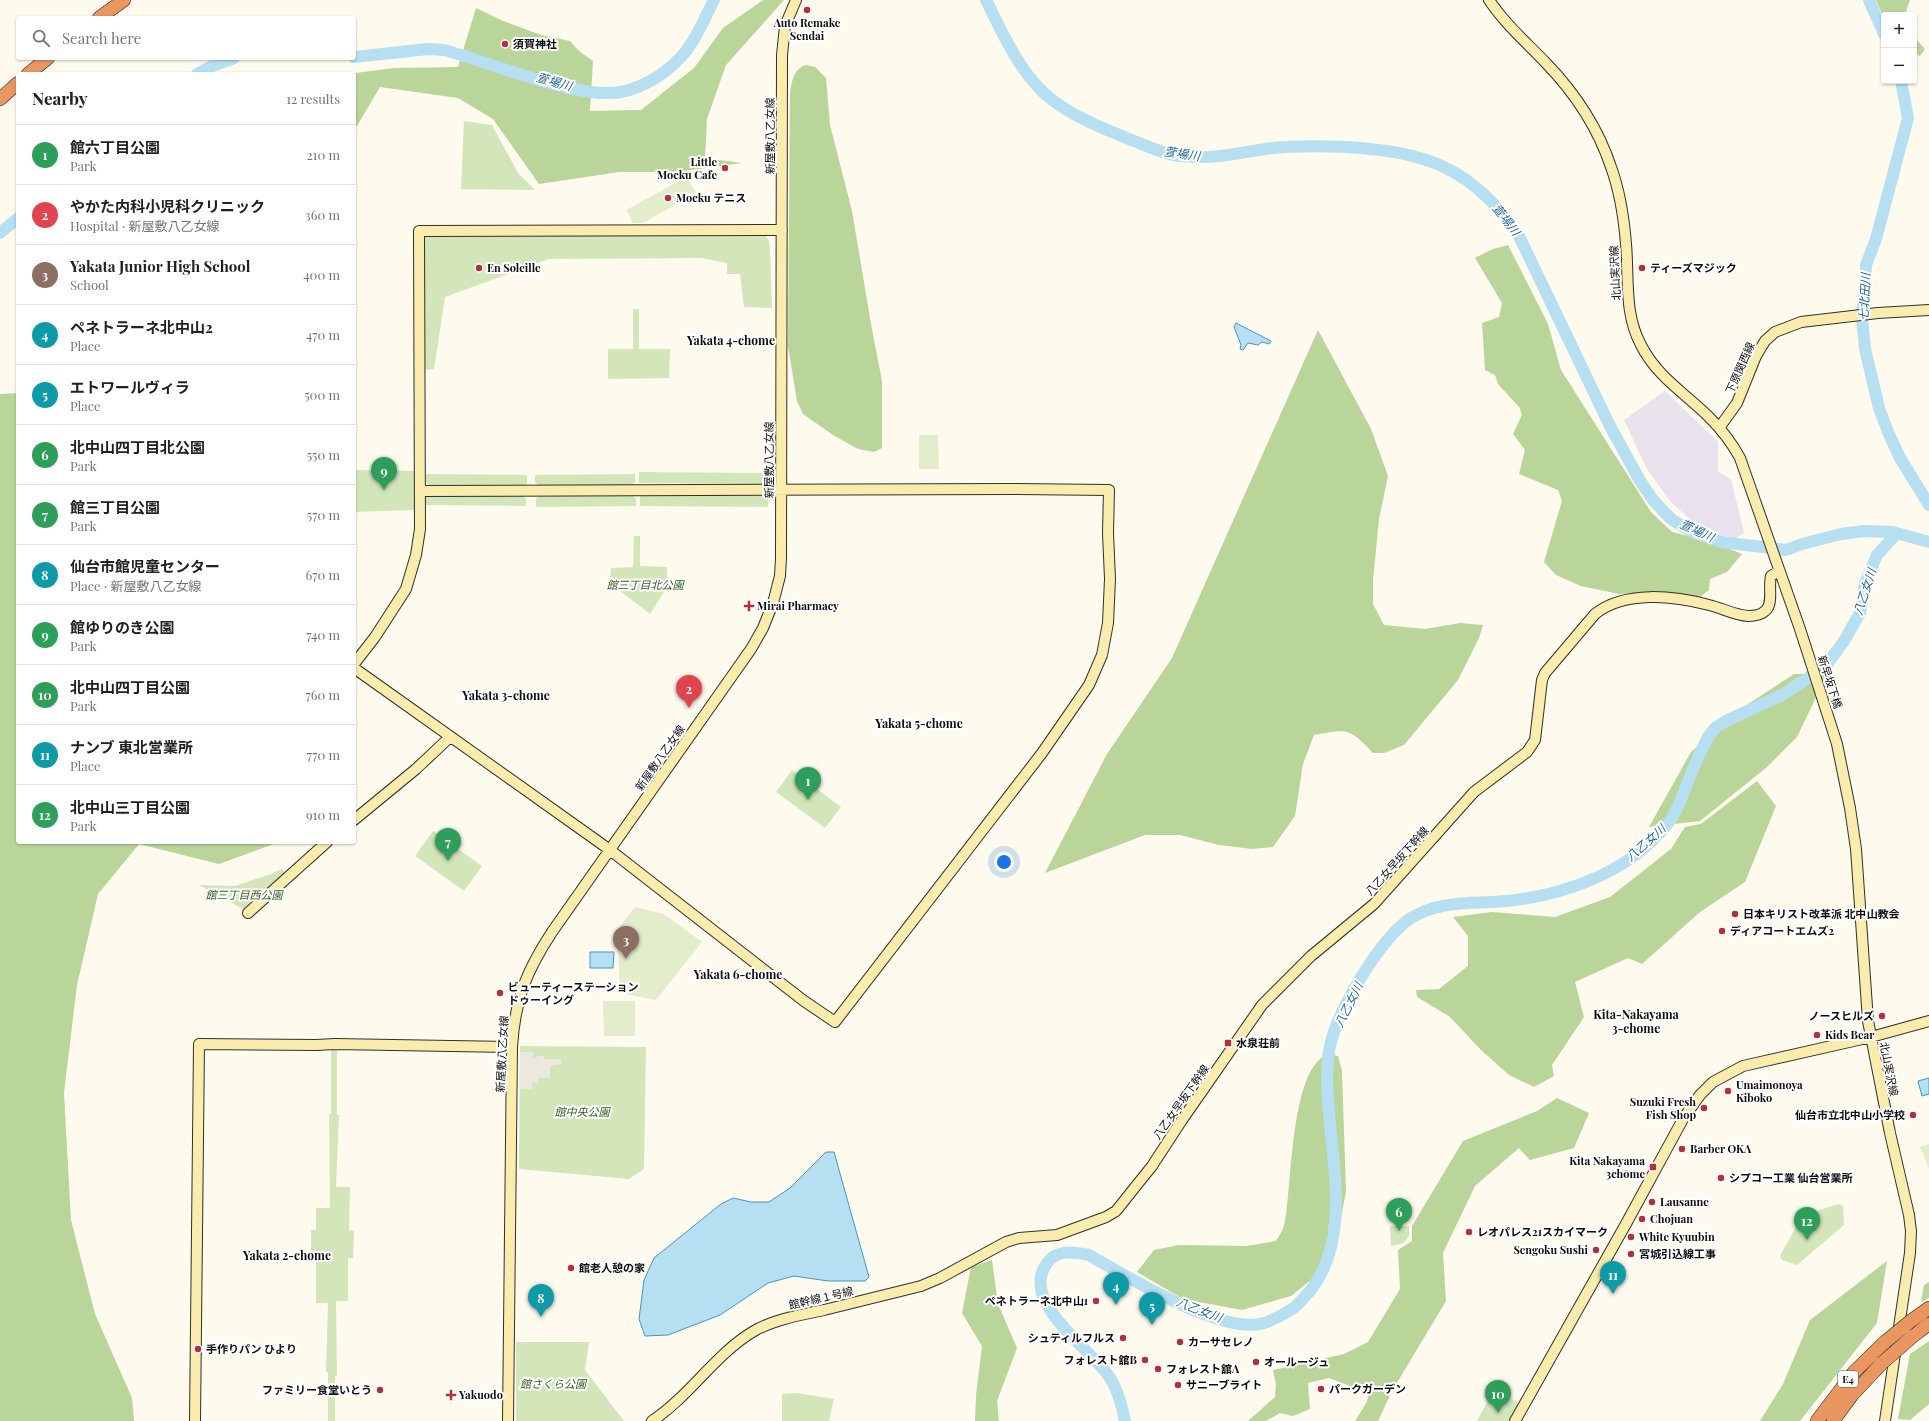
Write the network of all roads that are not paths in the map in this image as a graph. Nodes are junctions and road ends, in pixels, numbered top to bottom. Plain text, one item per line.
1 (124, 0) edge
2 (796, 0) edge
3 (1489, 0) edge
4 (102, 16) edge
5 (46, 60) edge
6 (30, 72) edge
7 (16, 85) edge
8 (0, 99) edge
9 (782, 230) junction
10 (1929, 310) edge
11 (1719, 428) junction
12 (782, 490) junction
13 (420, 492) junction
14 (1778, 568) junction
15 (356, 661) edge
16 (356, 669) edge
17 (450, 737) junction
18 (1837, 744) joint
19 (356, 818) edge
20 (325, 844) edge
21 (610, 850) junction
22 (248, 913) dead end
23 (1929, 1021) edge
24 (1871, 1037) junction
25 (512, 1047) junction
26 (1019, 1238) joint
27 (1929, 1308) edge
28 (1929, 1324) edge
29 (195, 1421) edge
30 (508, 1421) edge
31 (652, 1421) edge
32 (1515, 1421) edge
33 (1817, 1421) edge
34 (1833, 1421) edge
35 (1885, 1421) edge

1 - 4 highway
2 - 9 street, 新屋敷八乙女線
3 - 11 street, 北山実沢線
5 - 6 highway
7 - 8 highway
9 - 12 street, 新屋敷八乙女線
9 - 13 street
10 - 11 street, 下原関西線
11 - 14 street, 北山実沢線
12 - 13 street
12 - 21 street, 新屋敷八乙女線
12 - 21 street
13 - 15 street
14 - 18 street, 新早坂下橋
14 - 26 street, 八乙女早坂下幹線
16 - 17 street
17 - 19 street
17 - 21 street
18 - 24 street, 北山実沢線
20 - 22 street
21 - 25 street, 新屋敷八乙女線
23 - 24 street
24 - 32 street
24 - 35 street, 北山実沢線
25 - 29 street
25 - 30 street, 新屋敷八乙女線
26 - 31 street, 館幹線１号線
27 - 33 highway, E4, bridge
28 - 34 highway, E4, bridge

